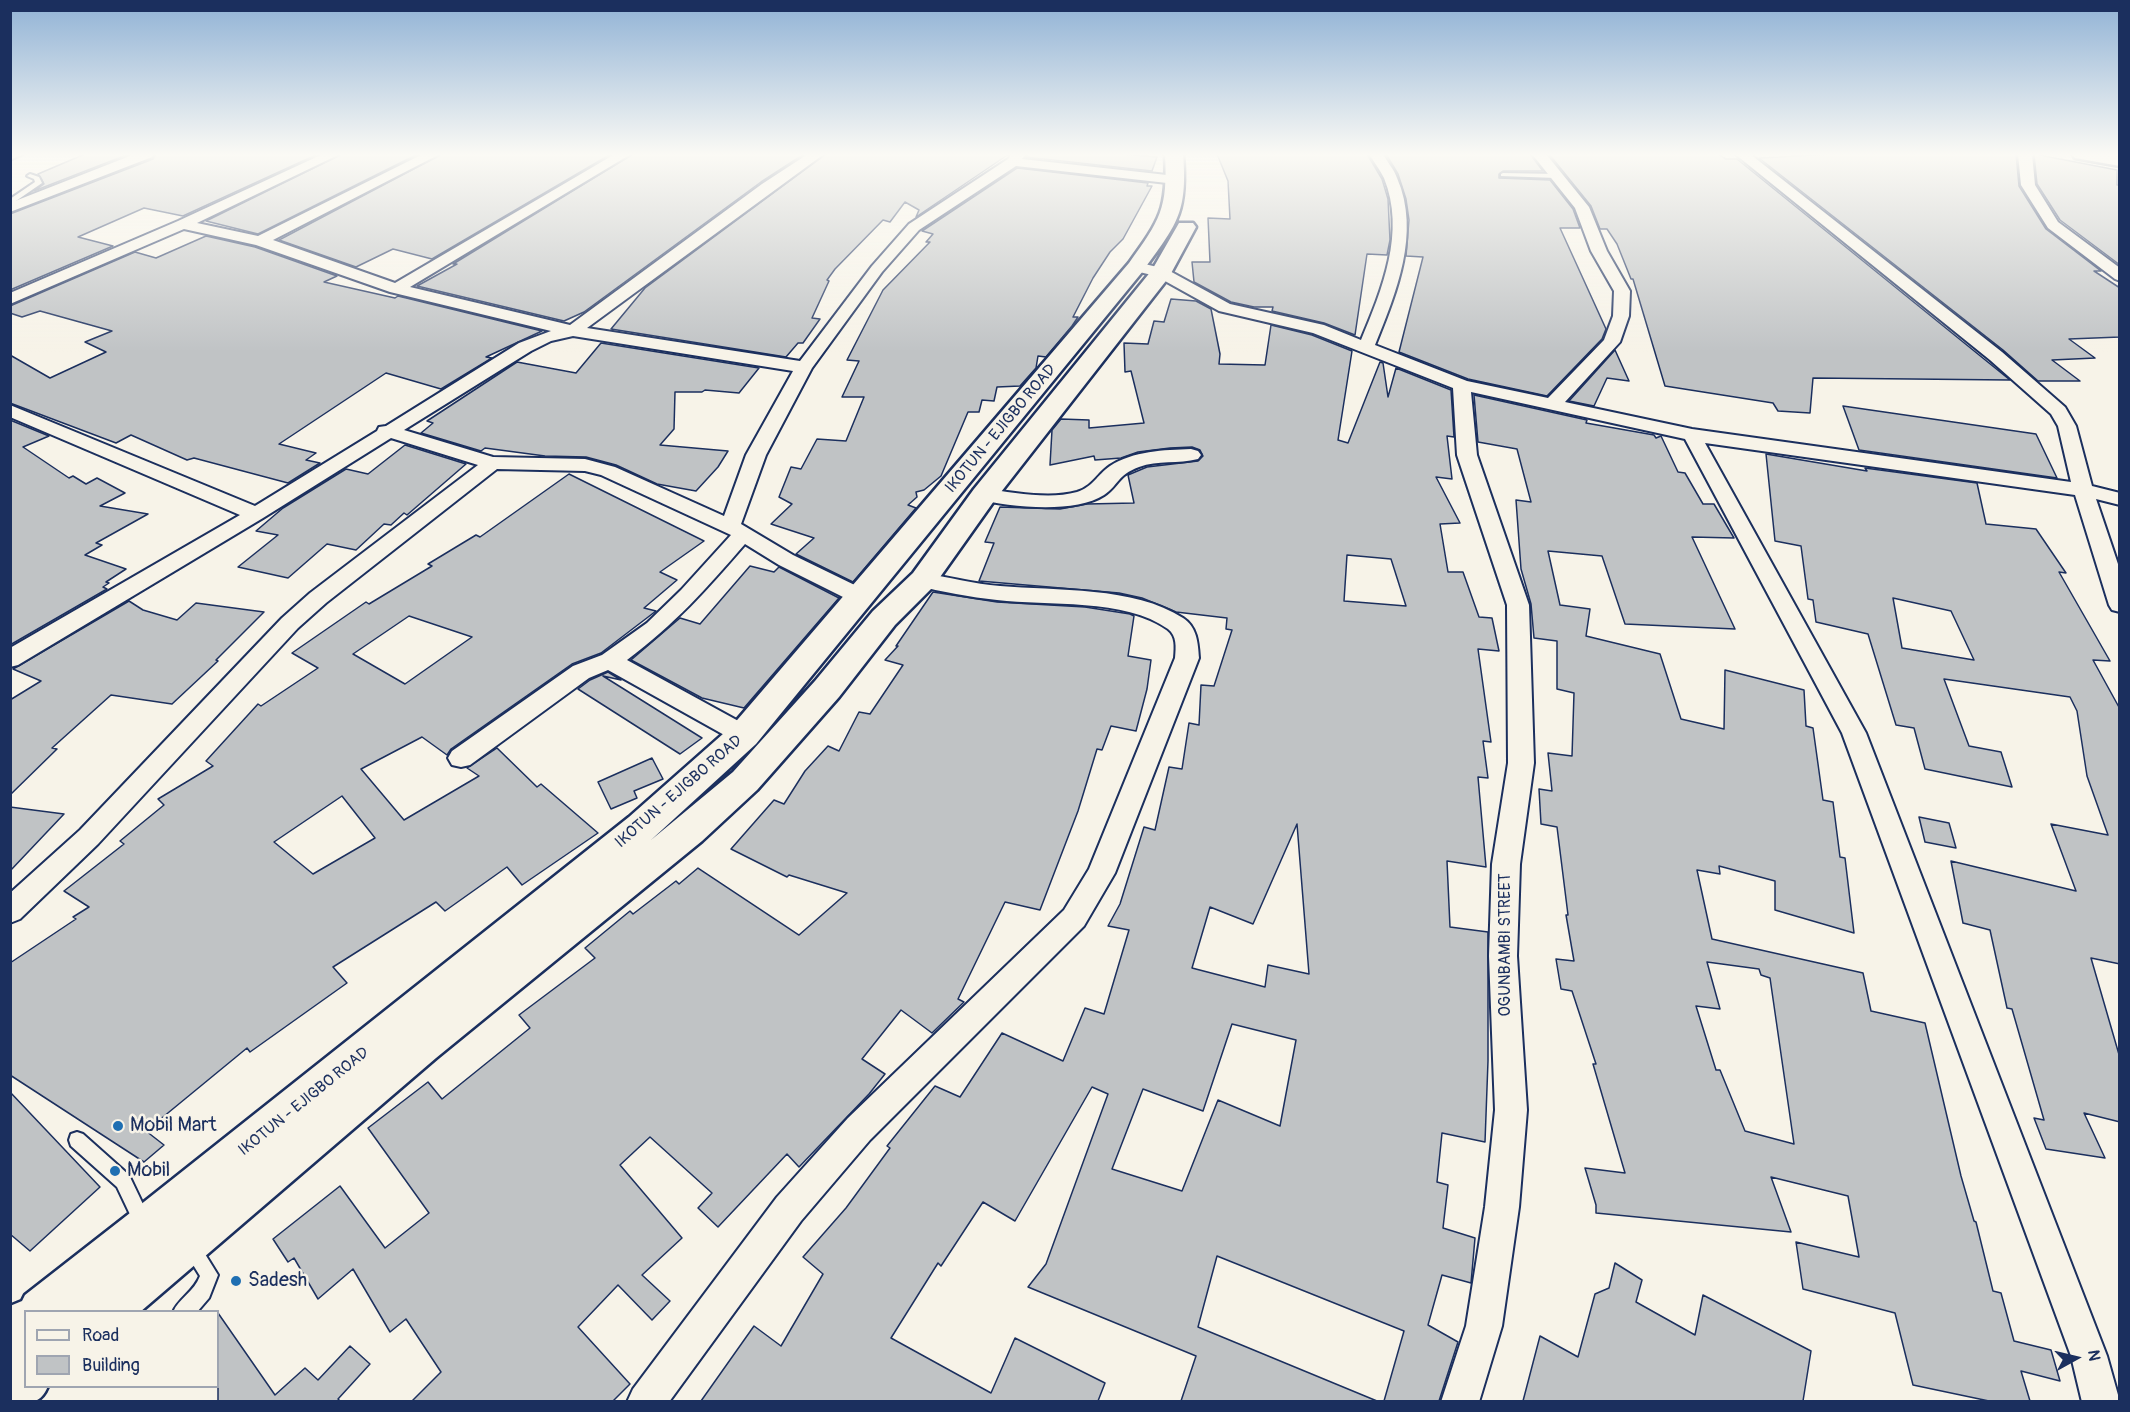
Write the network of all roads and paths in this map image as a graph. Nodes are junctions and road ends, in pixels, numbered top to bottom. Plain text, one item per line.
1 (192, 220) edge
2 (302, 220) edge
3 (514, 220) edge
4 (723, 220) edge
5 (925, 220) edge
6 (1190, 220) edge
7 (1399, 220) edge
8 (1587, 220) edge
9 (1824, 220) edge
10 (2050, 220) edge
11 (183, 224) junction
12 (260, 241) junction
13 (1148, 270) junction
14 (2120, 276) edge
15 (396, 290) junction
16 (10, 299) edge
17 (573, 331) junction
18 (1366, 347) junction
19 (804, 367) junction
20 (1462, 385) junction
21 (1552, 405) junction
22 (10, 410) edge
23 (386, 431) junction
24 (1692, 435) junction
25 (1191, 454) dead end
26 (492, 463) junction
27 (2083, 490) junction
28 (984, 495) junction
29 (2120, 499) edge
30 (256, 514) junction
31 (737, 530) junction
32 (923, 580) junction
33 (861, 597) junction
34 (2120, 605) edge
35 (10, 659) edge
36 (610, 661) junction
37 (744, 735) junction
38 (461, 758) dead end
39 (10, 910) edge
40 (77, 1140) dead end
41 (147, 1230) junction
42 (186, 1240) junction
43 (54, 1310) edge
44 (103, 1310) edge
45 (183, 1310) edge
46 (22, 1337) edge
47 (10, 1391) edge
48 (646, 1401) edge
49 (1460, 1401) edge
50 (2102, 1401) edge

1 - 11 street
2 - 12 street
3 - 15 street
4 - 17 street
5 - 19 street
6 - 13 main road, IKOTUN - EJIGBO ROAD
7 - 18 street
8 - 21 street
9 - 27 street
10 - 14 street
11 - 12 street
11 - 16 street
12 - 15 street
13 - 18 street
13 - 28 main road, IKOTUN - EJIGBO ROAD
13 - 33 main road, IKOTUN - EJIGBO ROAD
15 - 17 street
17 - 19 street
17 - 23 street
18 - 20 street
19 - 31 street
20 - 21 street
20 - 49 street, OGUNBAMBI STREET
21 - 24 street
22 - 30 street
23 - 26 street
23 - 30 street
24 - 27 street
24 - 50 street
25 - 28 street
26 - 31 street
26 - 39 street
27 - 29 street
27 - 34 street
28 - 32 main road, IKOTUN - EJIGBO ROAD
30 - 35 street
31 - 33 street
31 - 36 street
32 - 42 main road, IKOTUN - EJIGBO ROAD
32 - 48 street
33 - 37 main road, IKOTUN - EJIGBO ROAD
36 - 37 street
36 - 38 street
37 - 41 main road, IKOTUN - EJIGBO ROAD
40 - 41 lane
41 - 43 main road, IKOTUN - EJIGBO ROAD
42 - 44 main road, IKOTUN - EJIGBO ROAD
42 - 45 lane
46 - 47 main road, IKOTUN - EJIGBO ROAD

